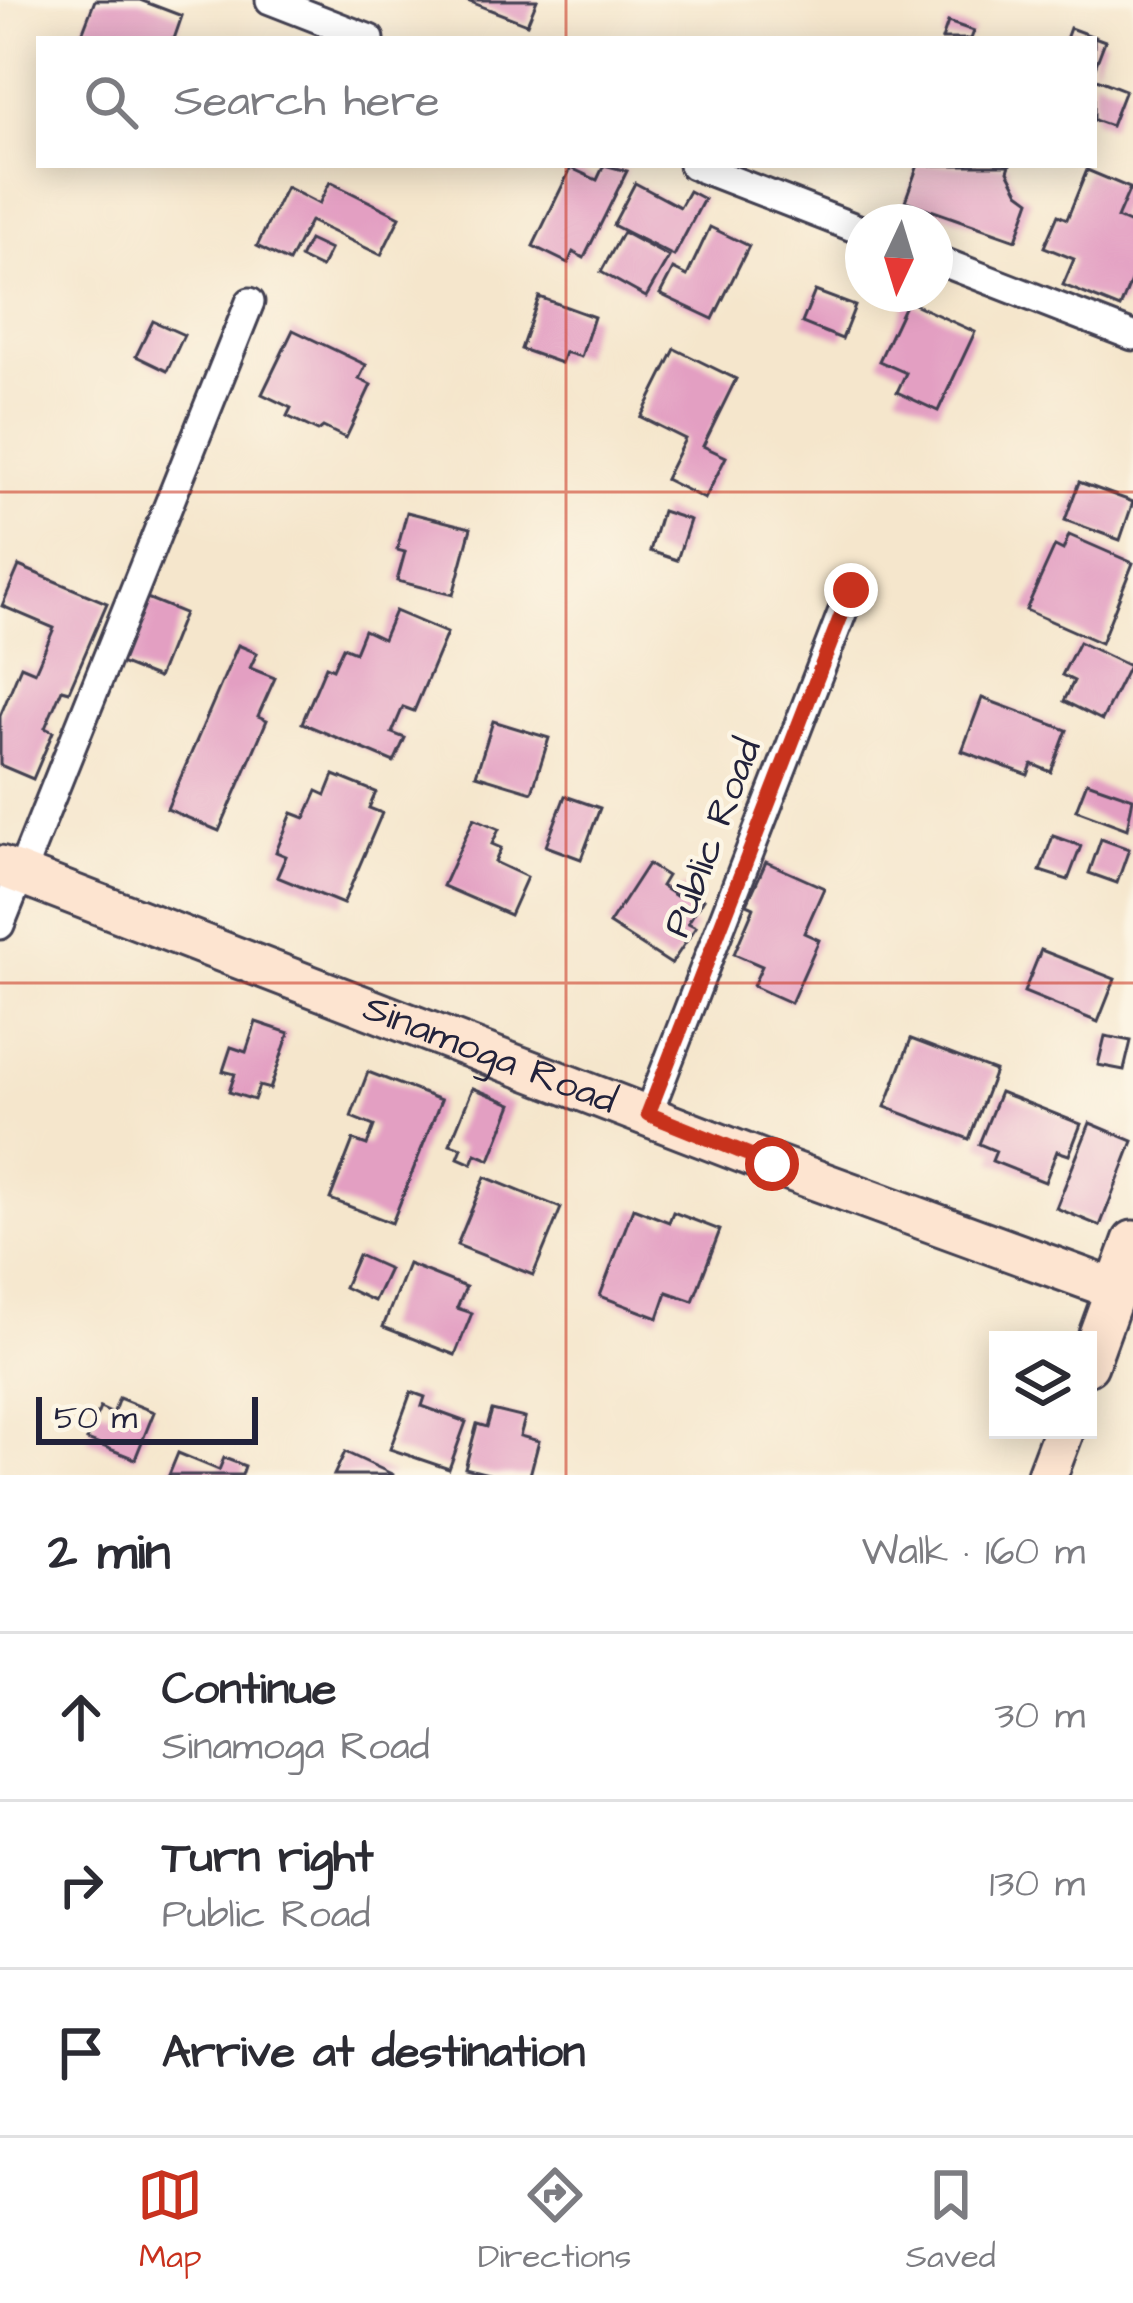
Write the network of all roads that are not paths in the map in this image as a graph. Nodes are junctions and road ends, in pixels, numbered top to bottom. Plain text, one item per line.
1 (270, 0) edge
2 (362, 36) edge
3 (701, 168) edge
4 (845, 224) edge
5 (953, 266) edge
6 (250, 302) dead end
7 (1133, 336) edge
8 (851, 590) dead end
9 (9, 870) edge
10 (0, 925) edge
11 (648, 1114) junction
12 (1133, 1241) edge
13 (1114, 1288) junction
14 (1097, 1338) edge
15 (1061, 1439) edge
16 (1047, 1475) edge

1 - 2 street
3 - 4 street
5 - 7 street
6 - 9 street
8 - 11 street, Public Road
9 - 10 street
9 - 11 street, Sinamoga Road
11 - 13 street, Sinamoga Road
12 - 13 street
13 - 14 street
15 - 16 street

